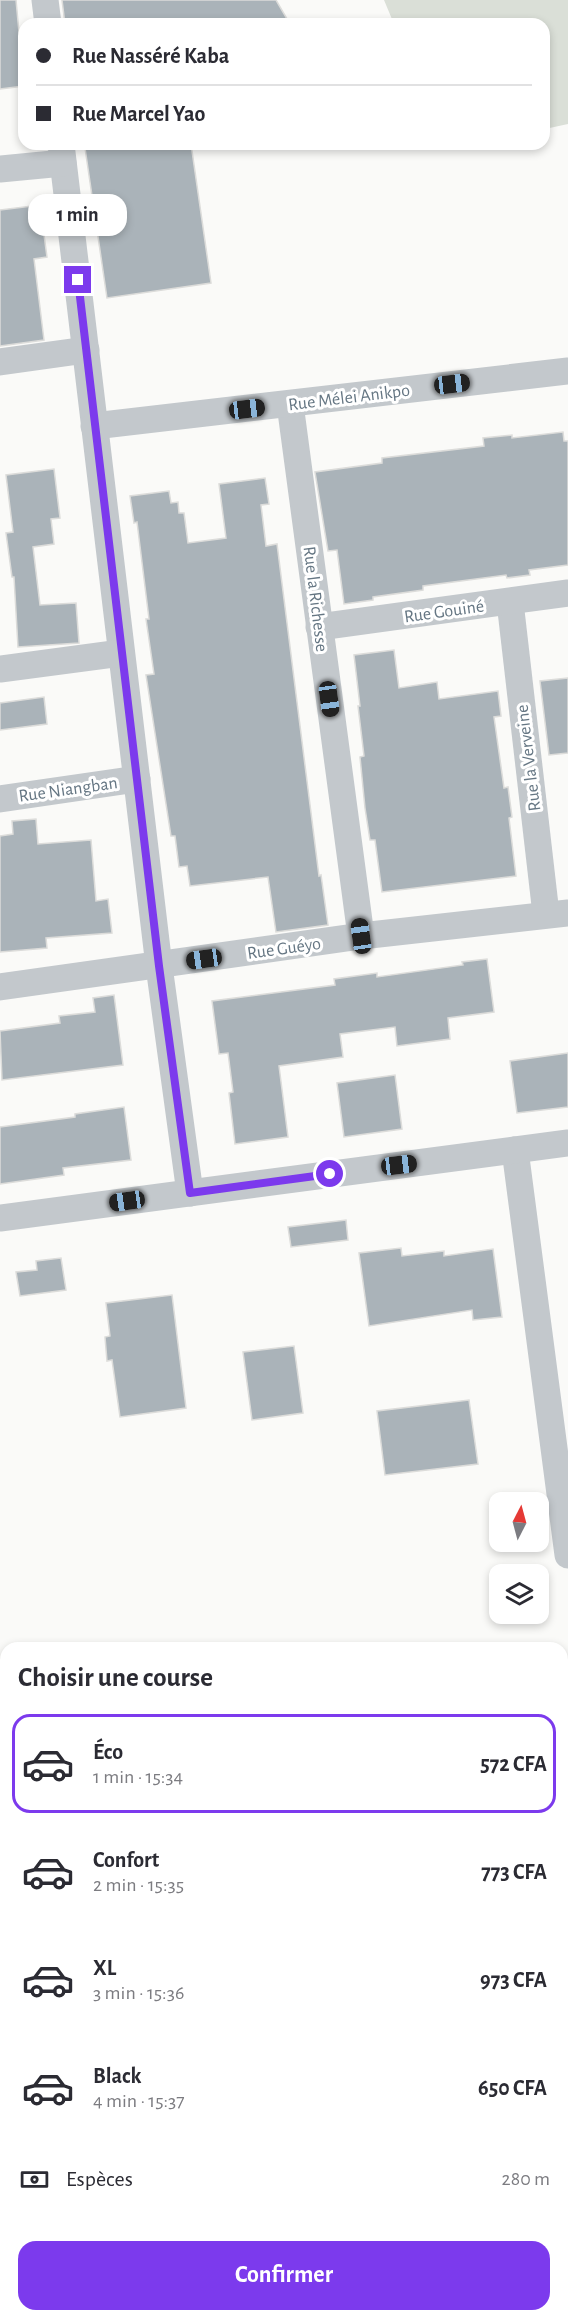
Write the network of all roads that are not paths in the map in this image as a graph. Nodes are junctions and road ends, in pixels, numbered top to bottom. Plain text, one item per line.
1 (45, 0) edge
2 (47, 18) edge
3 (62, 153) edge
4 (0, 169) edge
5 (86, 350) junction
6 (0, 362) edge
7 (568, 371) edge
8 (290, 404) junction
9 (94, 426) junction
10 (568, 593) edge
11 (510, 602) junction
12 (319, 627) junction
13 (121, 653) junction
14 (0, 669) edge
15 (137, 779) junction
16 (0, 799) edge
17 (557, 914) edge
18 (361, 936) junction
19 (159, 966) junction
20 (0, 987) edge
21 (568, 1143) edge
22 (515, 1150) junction
23 (190, 1193) junction
24 (0, 1218) edge
25 (568, 1555) edge

1 - 2 street
3 - 4 street
3 - 5 street
5 - 6 street
5 - 9 street
7 - 8 street, Rue Mélei Anikpo
8 - 9 street, Rue Mélei Anikpo
8 - 12 street, Rue la Richesse
9 - 13 street
10 - 11 street, Rue Gouiné
11 - 12 street, Rue Gouiné
11 - 17 street, Rue la Verveine
12 - 18 street, Rue la Richesse
13 - 14 street
13 - 15 street
15 - 16 street, Rue Niangban
15 - 19 street
17 - 18 street, Rue Guéyo
18 - 19 street, Rue Guéyo
19 - 20 street, Rue Guéyo
19 - 23 street
21 - 22 street
22 - 23 street
22 - 25 street
23 - 24 street

